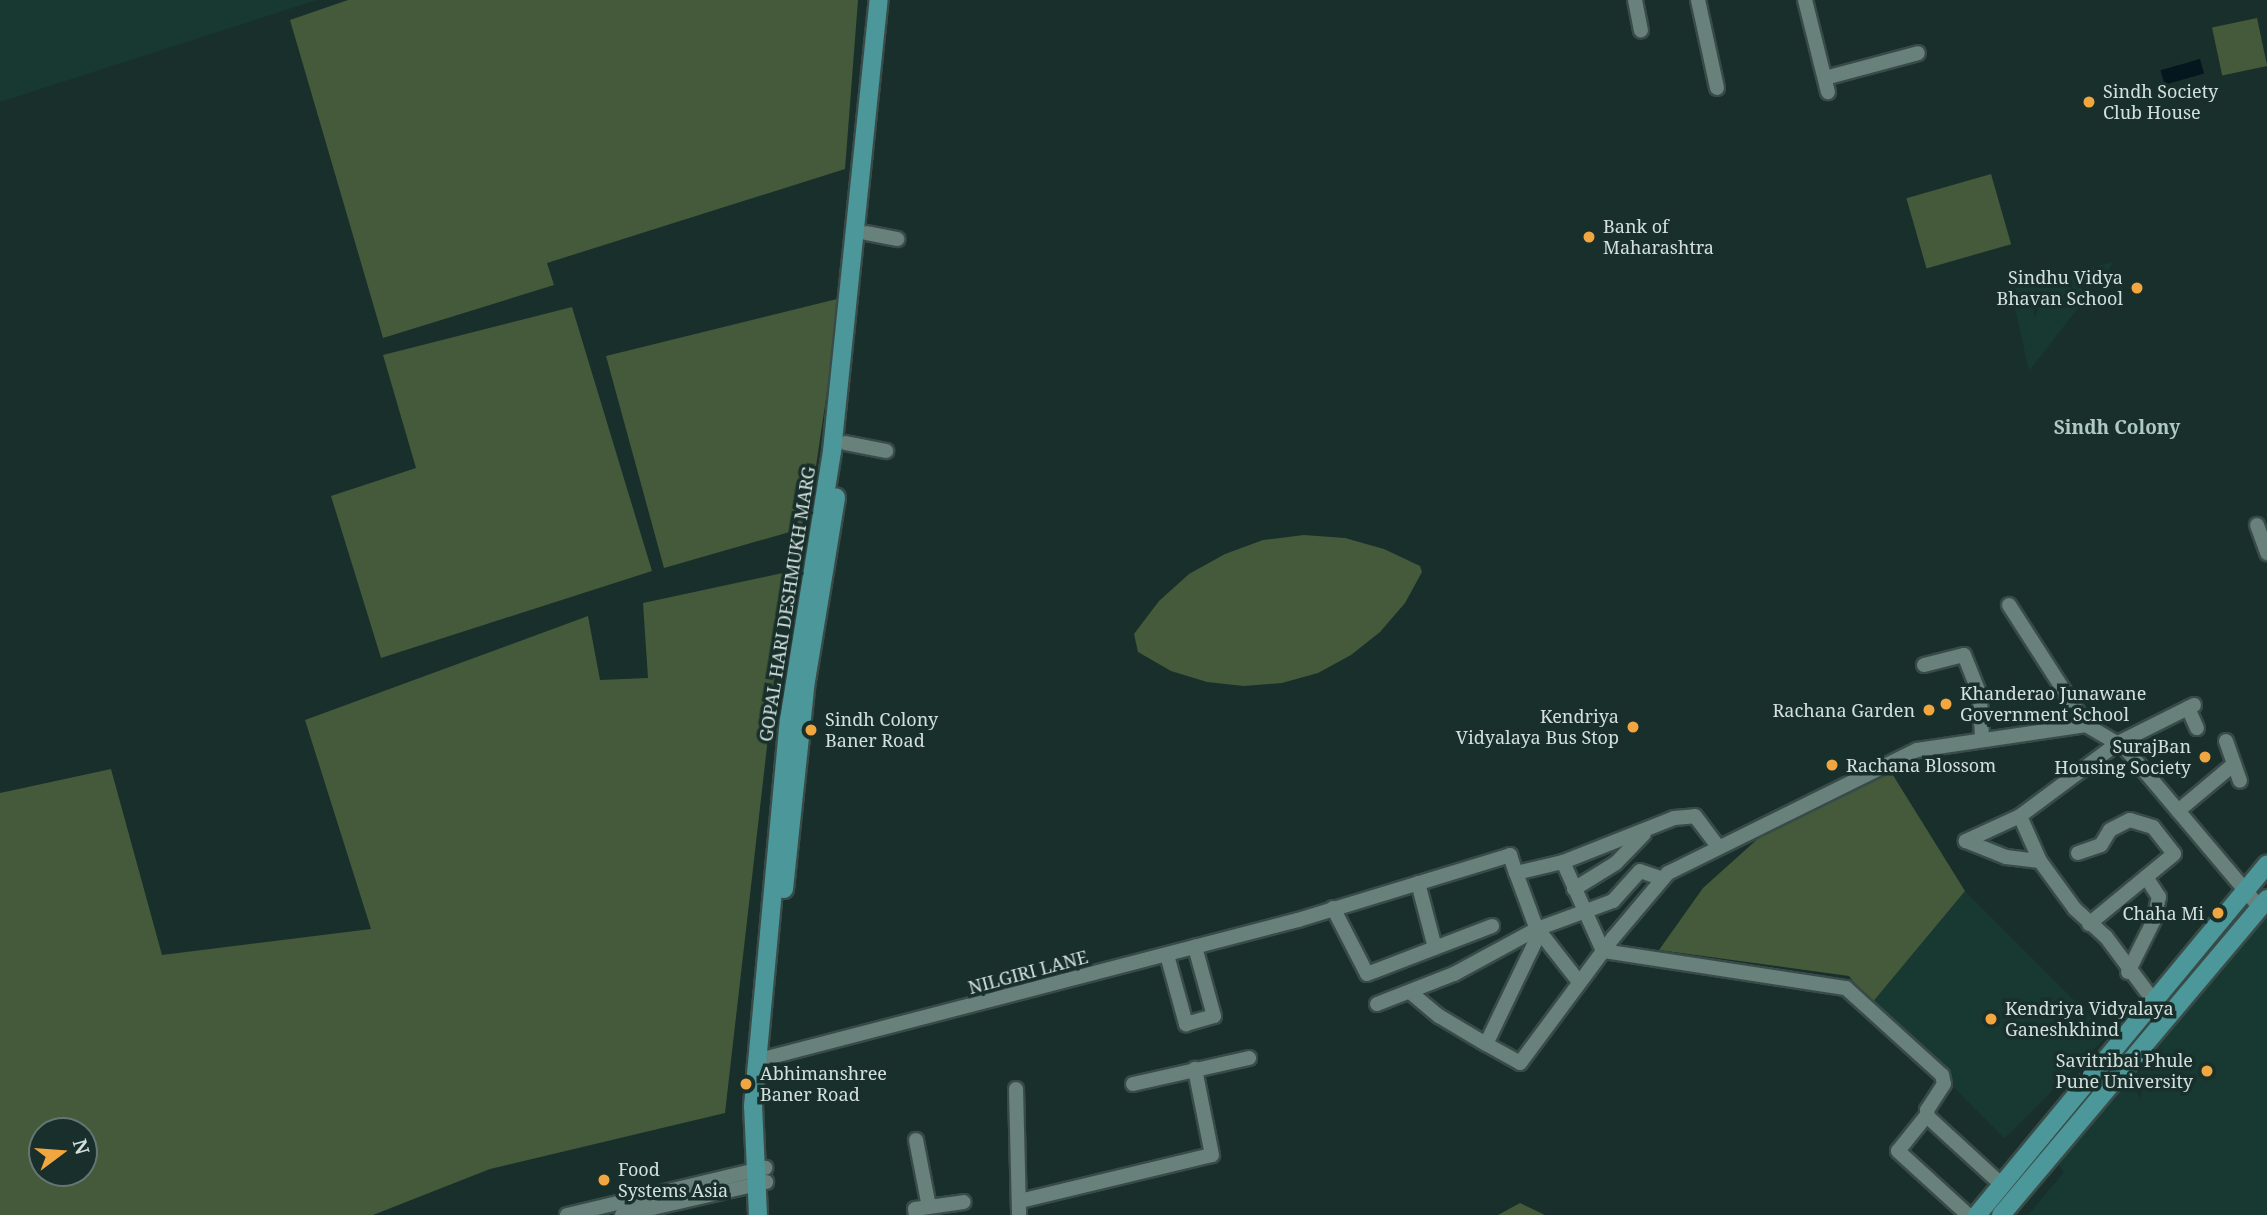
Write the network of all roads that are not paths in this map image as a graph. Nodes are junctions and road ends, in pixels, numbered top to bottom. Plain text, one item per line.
1 (878, 0) edge
2 (891, 0) edge
3 (1635, 0) edge
4 (1698, 0) edge
5 (1807, 0) edge
6 (1641, 30) dead end
7 (1918, 53) dead end
8 (1717, 88) dead end
9 (866, 233) junction
10 (897, 239) dead end
11 (845, 443) junction
12 (886, 451) dead end
13 (2257, 526) dead end
14 (2267, 552) edge
15 (2009, 606) dead end
16 (1924, 665) dead end
17 (797, 705) junction
18 (2086, 724) junction
19 (2197, 727) dead end
20 (1982, 739) junction
21 (2226, 741) dead end
22 (2118, 743) junction
23 (2234, 764) junction
24 (2241, 781) dead end
25 (2178, 811) junction
26 (2020, 816) junction
27 (1647, 830) junction
28 (1718, 847) junction
29 (2078, 853) dead end
30 (2040, 861) junction
31 (1563, 862) junction
32 (2267, 864) edge
33 (1516, 873) junction
34 (2146, 877) junction
35 (1663, 879) junction
36 (1418, 883) junction
37 (1574, 889) junction
38 (2245, 891) junction
39 (2264, 904) edge
40 (1333, 908) junction
41 (1584, 913) junction
42 (2089, 924) junction
43 (1492, 926) dead end
44 (1538, 930) junction
45 (1195, 947) junction
46 (1435, 948) junction
47 (1603, 951) junction
48 (1167, 955) junction
49 (2127, 972) junction
50 (1579, 982) junction
51 (1410, 992) junction
52 (2153, 1000) junction
53 (1377, 1004) dead end
54 (1486, 1044) junction
55 (767, 1058) junction
56 (1249, 1058) dead end
57 (1195, 1069) junction
58 (1133, 1084) dead end
59 (1016, 1089) dead end
60 (1927, 1115) junction
61 (916, 1140) dead end
62 (760, 1176) junction
63 (2001, 1185) junction
64 (964, 1202) dead end
65 (929, 1207) junction
66 (1019, 1208) edge
67 (567, 1215) edge
68 (622, 1215) edge
69 (758, 1215) edge
70 (769, 1215) edge
71 (916, 1215) edge
72 (1968, 1215) edge
73 (1977, 1215) edge
74 (2001, 1215) edge

1 - 17 main road, GOPAL HARI DESHMUKH MARG
2 - 9 main road, GOPAL HARI DESHMUKH MARG
3 - 6 street
4 - 8 street
5 - 7 street
9 - 10 street
9 - 11 main road, GOPAL HARI DESHMUKH MARG
11 - 12 street
11 - 17 main road, GOPAL HARI DESHMUKH MARG
13 - 14 street
15 - 18 street
16 - 20 street
17 - 55 main road, GOPAL HARI DESHMUKH MARG
17 - 62 main road, GOPAL HARI DESHMUKH MARG
18 - 20 street
18 - 22 street
19 - 22 street
20 - 28 street
21 - 23 street
22 - 25 street
22 - 26 street
23 - 24 street
23 - 25 street
25 - 38 street
26 - 30 street
26 - 30 street
27 - 28 street
27 - 31 street
27 - 37 street
28 - 35 street
29 - 34 street
30 - 42 street
31 - 33 street
31 - 37 street
32 - 38 main road
33 - 36 street, NILGIRI LANE
33 - 44 street
34 - 42 street
34 - 49 street
35 - 41 street
35 - 47 street
36 - 40 street, NILGIRI LANE
36 - 46 street
37 - 41 street
38 - 39 street
38 - 52 main road
39 - 74 main road
40 - 45 street, NILGIRI LANE
40 - 46 street
41 - 44 street
41 - 47 street
42 - 49 street
43 - 46 street
44 - 50 street
44 - 51 street
44 - 54 street
45 - 48 street, NILGIRI LANE
45 - 48 street
47 - 50 street
47 - 60 street
48 - 55 street, NILGIRI LANE
49 - 52 street
50 - 54 street
51 - 53 street
51 - 54 street
52 - 63 main road
55 - 62 main road, GOPAL HARI DESHMUKH MARG
56 - 57 street
57 - 58 street
57 - 66 street
59 - 66 street
60 - 63 street
60 - 72 street
61 - 65 street
62 - 67 street
62 - 68 street
62 - 69 main road, GOPAL HARI DESHMUKH MARG
62 - 70 main road, GOPAL HARI DESHMUKH MARG
63 - 73 main road
64 - 65 street
65 - 71 street

